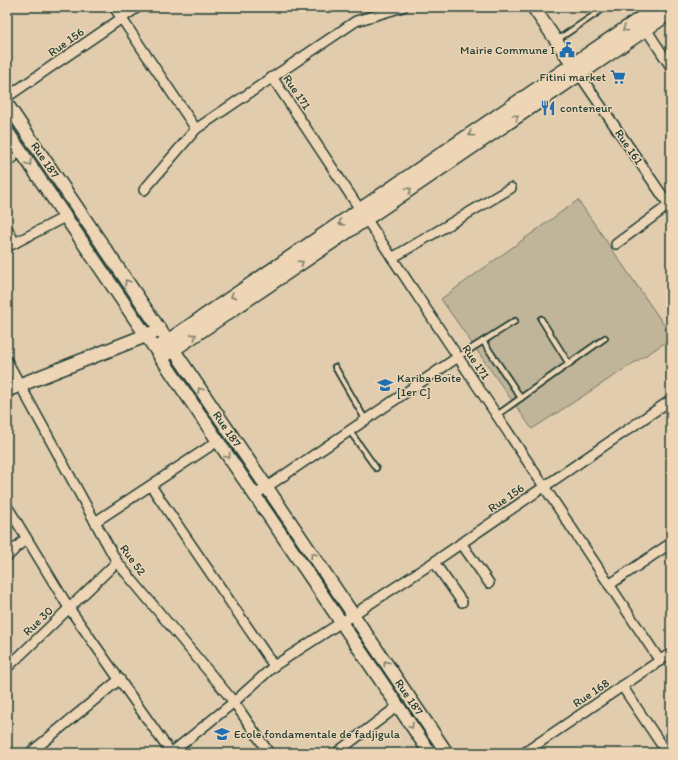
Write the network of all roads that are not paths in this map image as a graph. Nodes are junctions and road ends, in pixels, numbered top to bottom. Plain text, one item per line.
1 (114, 7) edge
2 (138, 7) edge
3 (403, 7) edge
4 (533, 7) edge
5 (606, 7) edge
6 (658, 7) edge
7 (671, 12) edge
8 (121, 18) junction
9 (643, 24) junction
10 (556, 41) junction
11 (671, 67) edge
12 (576, 70) junction
13 (272, 77) junction
14 (7, 97) edge
15 (7, 104) edge
16 (196, 129) junction
17 (7, 131) edge
18 (511, 188) dead end
19 (144, 190) dead end
20 (670, 207) edge
21 (363, 214) junction
22 (65, 217) junction
23 (7, 228) edge
24 (616, 244) dead end
25 (11, 245) edge
26 (392, 258) junction
27 (541, 319) dead end
28 (515, 321) dead end
29 (160, 330) junction
30 (146, 335) junction
31 (605, 338) dead end
32 (483, 341) junction
33 (170, 345) junction
34 (158, 354) junction
35 (458, 357) junction
36 (7, 361) edge
37 (569, 364) junction
38 (335, 367) dead end
39 (20, 384) junction
40 (7, 390) edge
41 (522, 398) junction
42 (671, 400) edge
43 (497, 415) junction
44 (365, 420) junction
45 (349, 430) junction
46 (218, 441) junction
47 (376, 468) dead end
48 (151, 486) junction
49 (544, 486) junction
50 (266, 487) junction
51 (255, 495) junction
52 (7, 506) edge
53 (95, 522) junction
54 (26, 538) junction
55 (461, 543) junction
56 (671, 543) edge
57 (7, 557) edge
58 (117, 562) junction
59 (434, 562) junction
60 (489, 583) dead end
61 (609, 585) junction
62 (462, 602) dead end
63 (69, 608) junction
64 (353, 615) junction
65 (341, 623) junction
66 (671, 653) edge
67 (660, 661) junction
68 (274, 666) junction
69 (7, 668) edge
70 (120, 679) junction
71 (622, 686) junction
72 (234, 702) junction
73 (398, 706) junction
74 (30, 753) edge
75 (171, 753) edge
76 (269, 753) edge
77 (336, 753) edge
78 (430, 753) edge
79 (447, 753) edge
80 (524, 753) edge
81 (667, 753) edge

1 - 8 street
2 - 8 street, Rue 156
3 - 13 street
4 - 10 street, Rue 161
5 - 10 lane
6 - 9 main road
7 - 9 main road
8 - 14 street, Rue 156
8 - 16 street
9 - 11 street
9 - 12 main road
10 - 12 street, Rue 161
12 - 20 street, Rue 161
12 - 21 main road
13 - 16 street
13 - 21 street, Rue 171
29 -> 15 street, Rue 187
16 - 19 street
17 -> 22 street, Rue 187
18 - 26 street
20 - 24 street
21 - 26 street, Rue 171
21 - 33 main road
22 - 25 street
22 - 30 street, Rue 187
23 - 25 street
26 - 35 street, Rue 171
27 - 37 lane
28 - 32 lane
29 - 30 main road
29 - 33 street, Rue 187
30 - 34 street, Rue 187
30 - 39 main road
31 - 37 lane
32 - 35 lane
32 - 41 lane
33 - 34 main road
50 -> 33 street, Rue 187
34 - 46 street, Rue 187
35 - 43 street, Rue 171
35 - 44 street
36 - 39 street, Rue 52
37 - 41 lane
38 - 44 lane
39 - 40 main road
39 - 53 street, Rue 52
41 - 43 lane
42 - 49 street, Rue 156
43 - 49 street, Rue 171
44 - 45 street
45 - 47 lane
45 - 50 street
46 - 48 street
46 -> 51 street, Rue 187
48 - 53 street
48 - 68 street
49 - 55 street, Rue 156
49 - 61 street, Rue 171
50 - 51 street
64 -> 50 street, Rue 187
51 - 65 street, Rue 187
52 - 54 street
53 - 58 street, Rue 52
54 - 57 street
54 - 63 street
55 - 59 street, Rue 156
55 - 60 street
56 - 61 street
58 - 63 street, Rue 30
58 - 72 street, Rue 52
59 - 62 street
59 - 64 street, Rue 156
61 - 67 street, Rue 171
63 - 69 street, Rue 30
63 - 70 street
64 - 65 street, Rue 156
79 -> 64 street, Rue 187
65 - 68 street, Rue 156
65 - 73 street, Rue 187
66 - 67 street, Rue 168
67 - 71 street, Rue 168
68 - 72 street, Rue 156
70 - 74 street
70 - 75 street
71 - 80 street, Rue 168
71 - 81 street
72 - 75 street, Rue 156
72 - 76 street, Rue 52
73 - 77 street
73 -> 78 street, Rue 187

